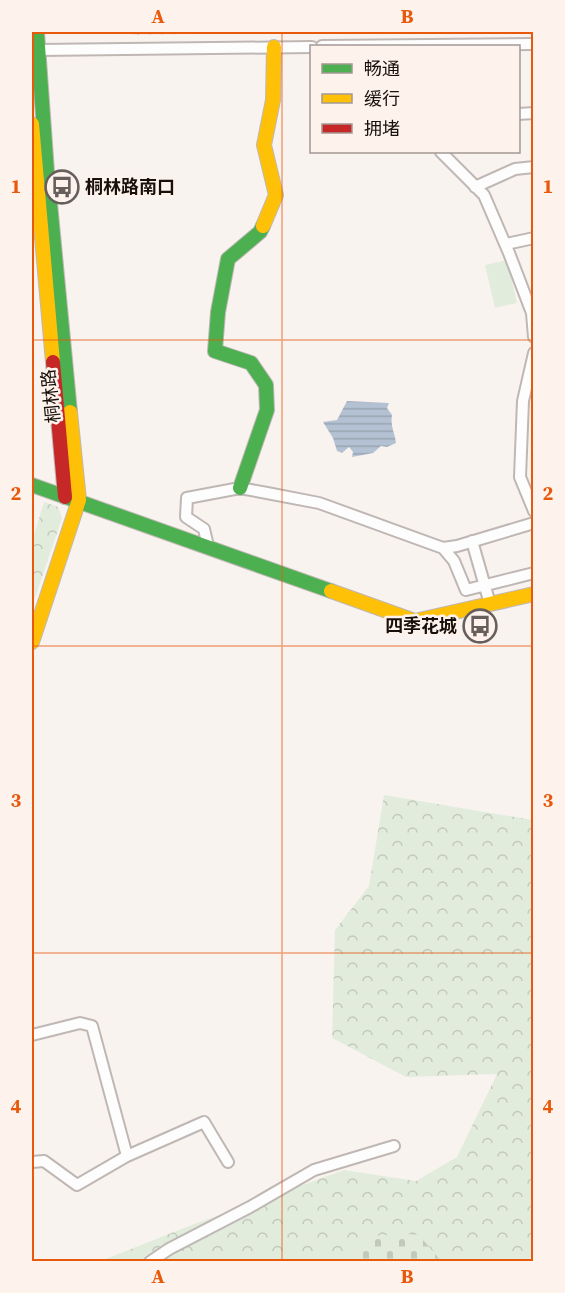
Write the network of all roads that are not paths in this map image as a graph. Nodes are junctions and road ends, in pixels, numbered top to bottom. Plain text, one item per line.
1 (37, 32) edge
2 (534, 44) edge
3 (443, 45) edge
4 (274, 47) junction
5 (310, 47) edge
6 (38, 50) junction
7 (32, 124) edge
8 (442, 153) edge
9 (534, 167) edge
10 (34, 184) edge
11 (475, 187) junction
12 (534, 238) edge
13 (506, 244) junction
14 (534, 337) edge
15 (534, 353) edge
16 (534, 444) edge
17 (522, 447) junction
18 (32, 485) edge
19 (240, 488) junction
20 (65, 497) junction
21 (79, 500) junction
22 (532, 503) edge
23 (534, 523) edge
24 (472, 541) junction
25 (208, 546) junction
26 (443, 548) junction
27 (534, 573) edge
28 (484, 585) junction
29 (534, 594) edge
30 (490, 604) junction
31 (32, 642) edge
32 (32, 1035) edge
33 (394, 1146) dead end
34 (127, 1156) junction
35 (32, 1162) edge
36 (228, 1162) dead end
37 (150, 1262) edge

1 - 6 street, 桐林路
2 - 3 street
4 - 5 street
4 - 6 street
4 - 19 street
6 - 21 street, 桐林路
7 - 10 street, 桐林路
8 - 11 street
9 - 11 street
10 - 20 street, 桐林路
11 - 13 street
12 - 13 street
13 - 14 street
15 - 17 street
16 - 17 street
17 - 22 street
18 - 20 street
19 - 25 street
19 - 26 street
20 - 21 street
21 - 25 street
21 - 31 street, 桐林路
23 - 24 street
24 - 26 street
24 - 28 street
25 - 30 street
26 - 28 street
27 - 28 street
28 - 30 street
29 - 30 street
32 - 34 street
33 - 37 street
34 - 35 street
34 - 36 street

